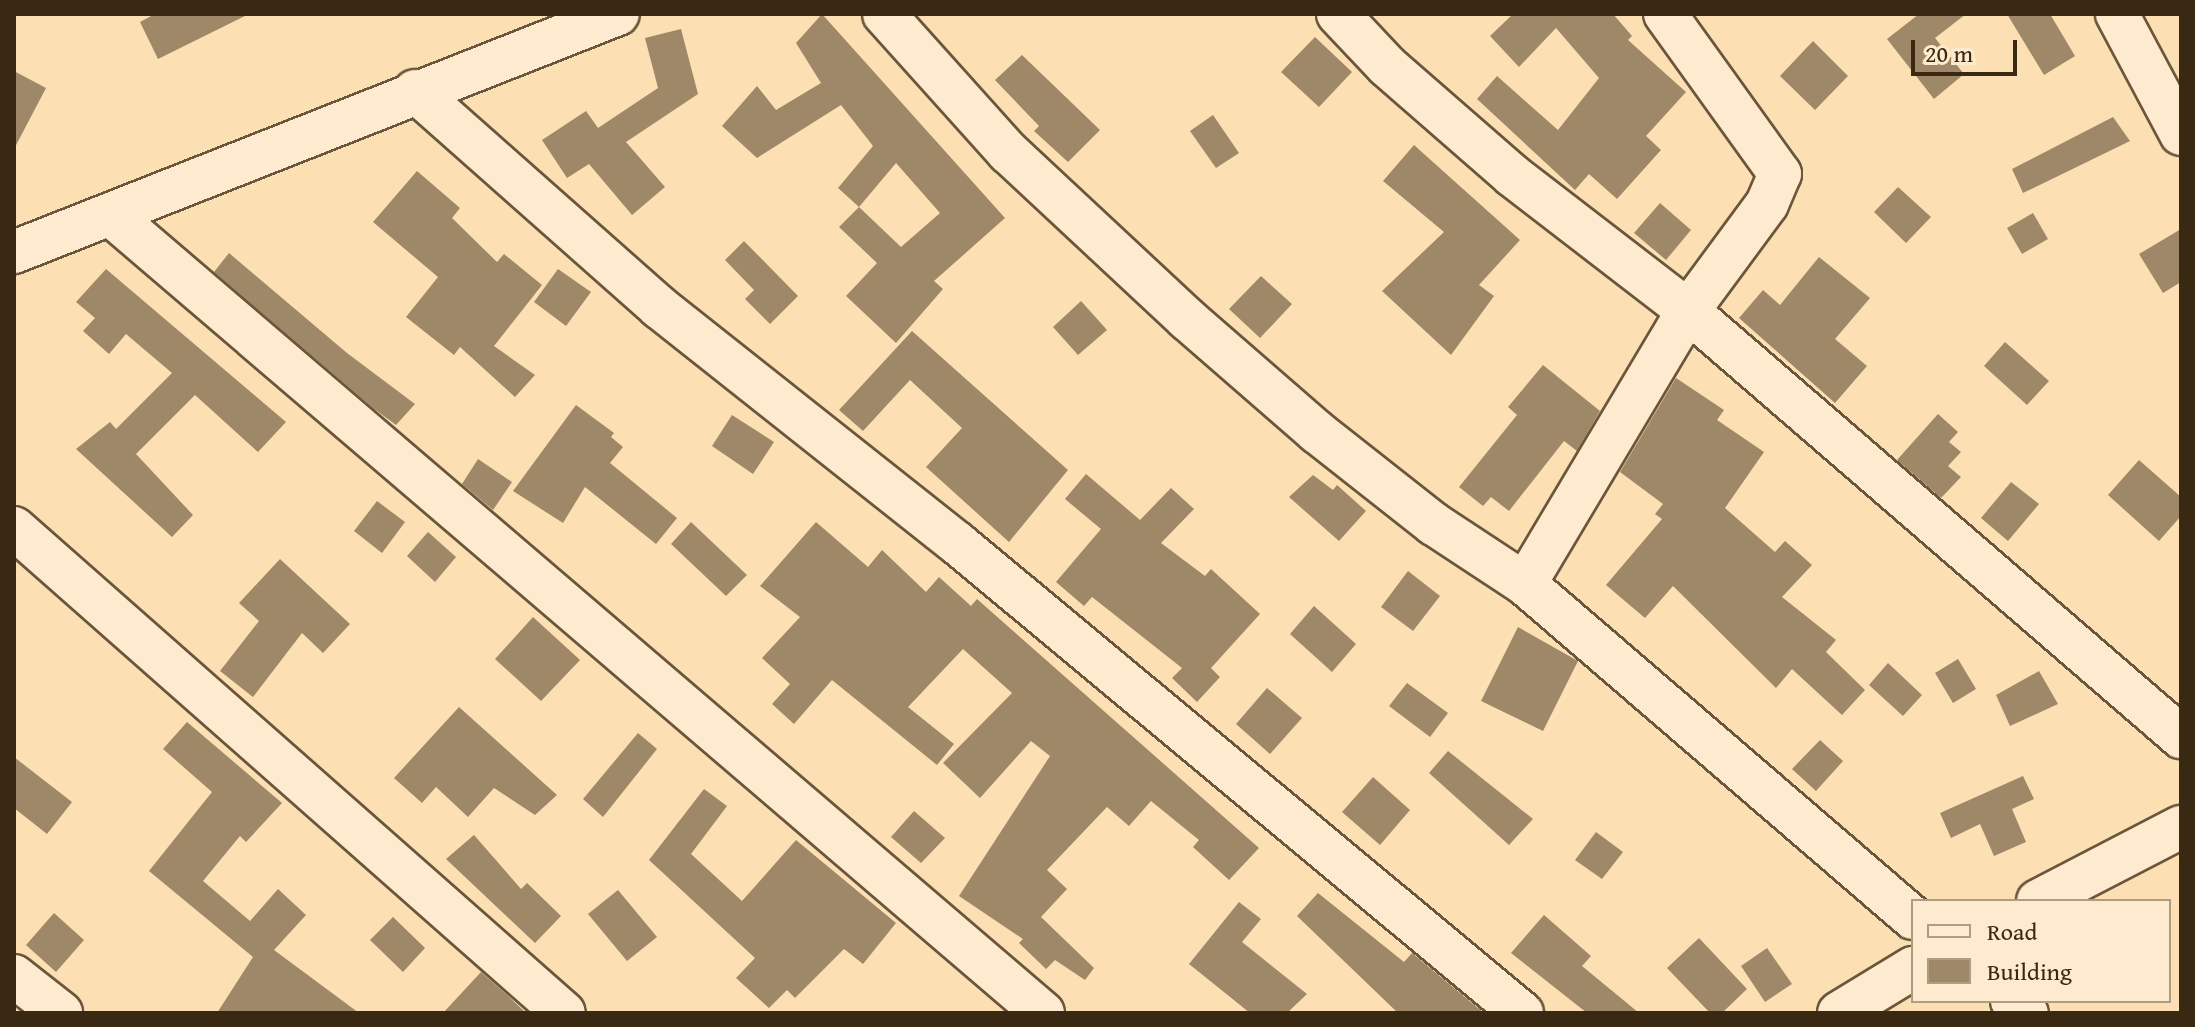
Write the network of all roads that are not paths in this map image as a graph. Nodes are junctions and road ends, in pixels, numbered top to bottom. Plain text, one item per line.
1 (618, 14) edge
2 (884, 14) edge
3 (1338, 14) edge
4 (1665, 14) edge
5 (2117, 14) edge
6 (415, 91) junction
7 (2181, 134) edge
8 (111, 215) junction
9 (14, 252) edge
10 (1688, 311) junction
11 (14, 528) edge
12 (1525, 584) junction
13 (2181, 737) edge
14 (2181, 827) edge
15 (2042, 899) edge
16 (1911, 916) edge
17 (1911, 969) edge
18 (14, 976) edge
19 (61, 1013) edge
20 (564, 1013) edge
21 (1043, 1013) edge
22 (1522, 1013) edge
23 (1839, 1013) edge

1 - 6 street
2 - 12 street
3 - 10 street
4 - 10 street
5 - 7 street
6 - 8 street
6 - 22 street
8 - 9 street
8 - 21 street
10 - 12 street
10 - 13 street
11 - 20 street
12 - 16 street
14 - 15 street
17 - 23 street
18 - 19 street

